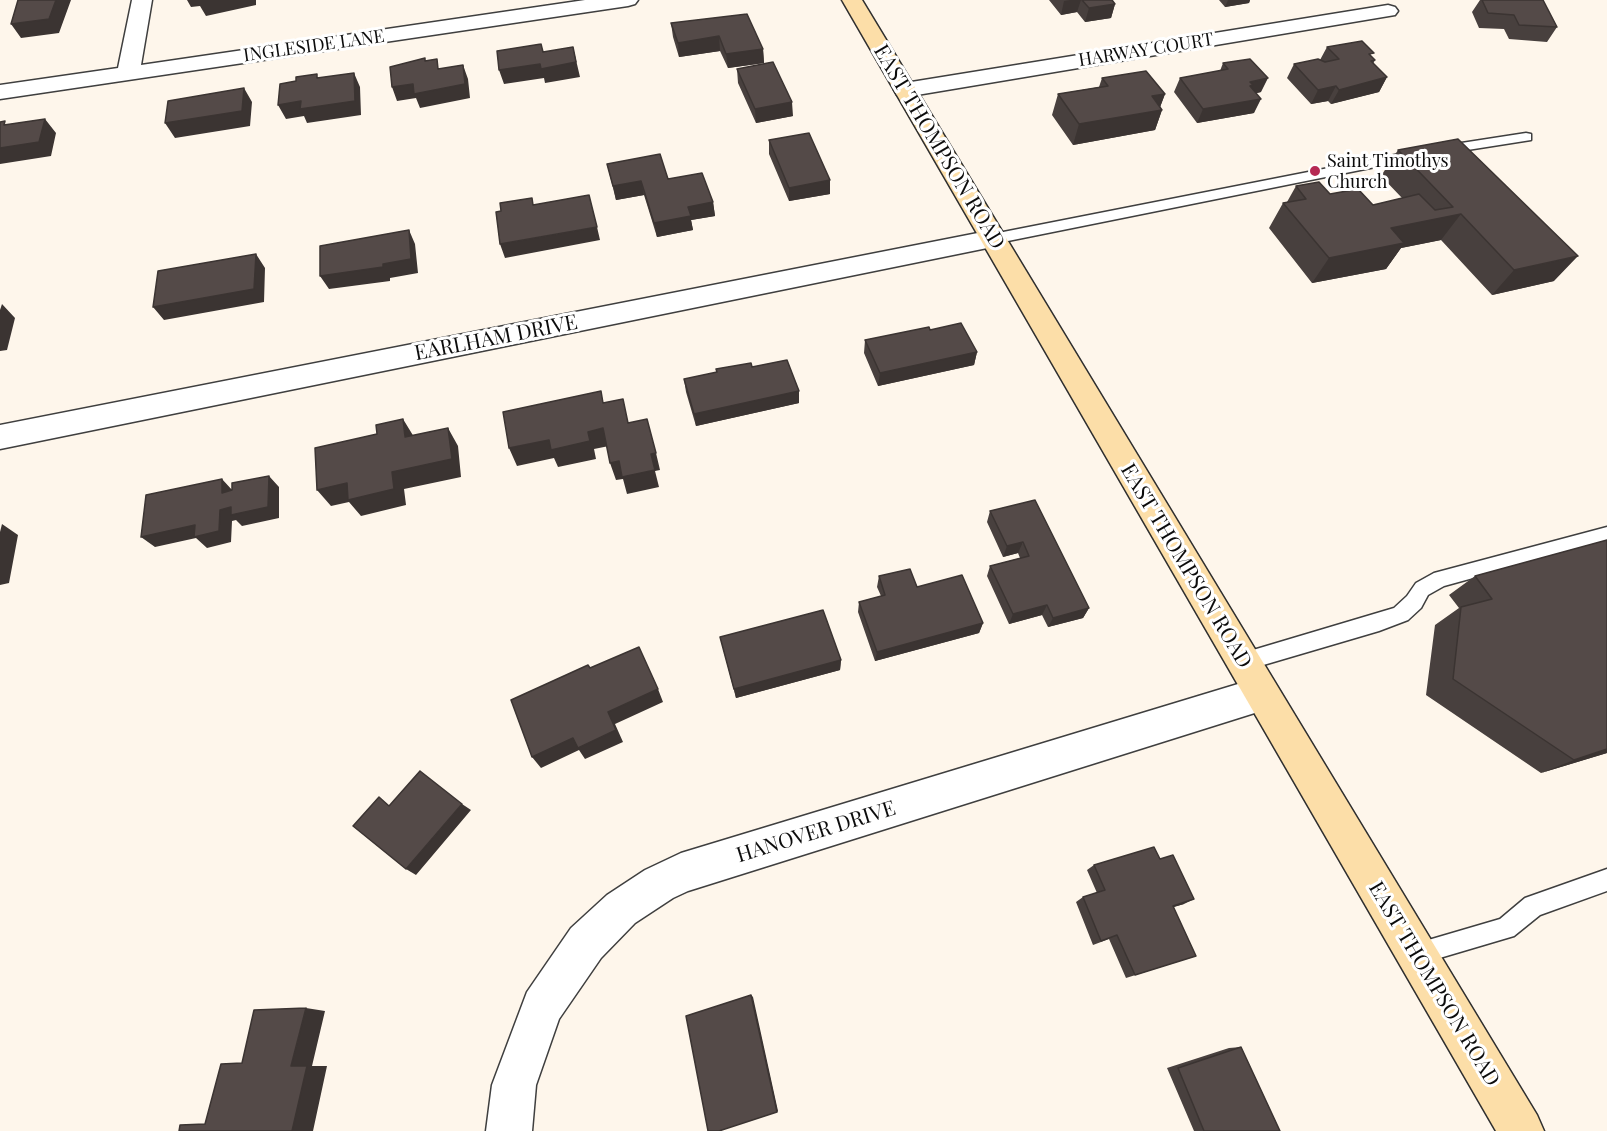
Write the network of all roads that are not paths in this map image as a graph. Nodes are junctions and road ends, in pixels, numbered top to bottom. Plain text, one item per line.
1 (142, 0) edge
2 (628, 0) edge
3 (852, 0) edge
4 (1388, 11) dead end
5 (128, 73) junction
6 (905, 90) junction
7 (0, 92) edge
8 (1526, 137) dead end
9 (993, 239) junction
10 (0, 437) edge
11 (1607, 534) edge
12 (1252, 678) junction
13 (1607, 880) edge
14 (1416, 954) junction
15 (509, 1131) edge
16 (1521, 1131) edge

1 - 5 street
2 - 5 street, INGLESIDE LANE
3 - 6 main road, EAST THOMPSON ROAD
4 - 6 street, HARWAY COURT
5 - 7 street, INGLESIDE LANE
6 - 9 main road, EAST THOMPSON ROAD
8 - 9 lane
9 - 10 street, EARLHAM DRIVE
9 - 12 main road, EAST THOMPSON ROAD
11 - 12 lane
12 - 14 main road, EAST THOMPSON ROAD
12 - 15 street, HANOVER DRIVE
13 - 14 lane
14 - 16 main road, EAST THOMPSON ROAD

